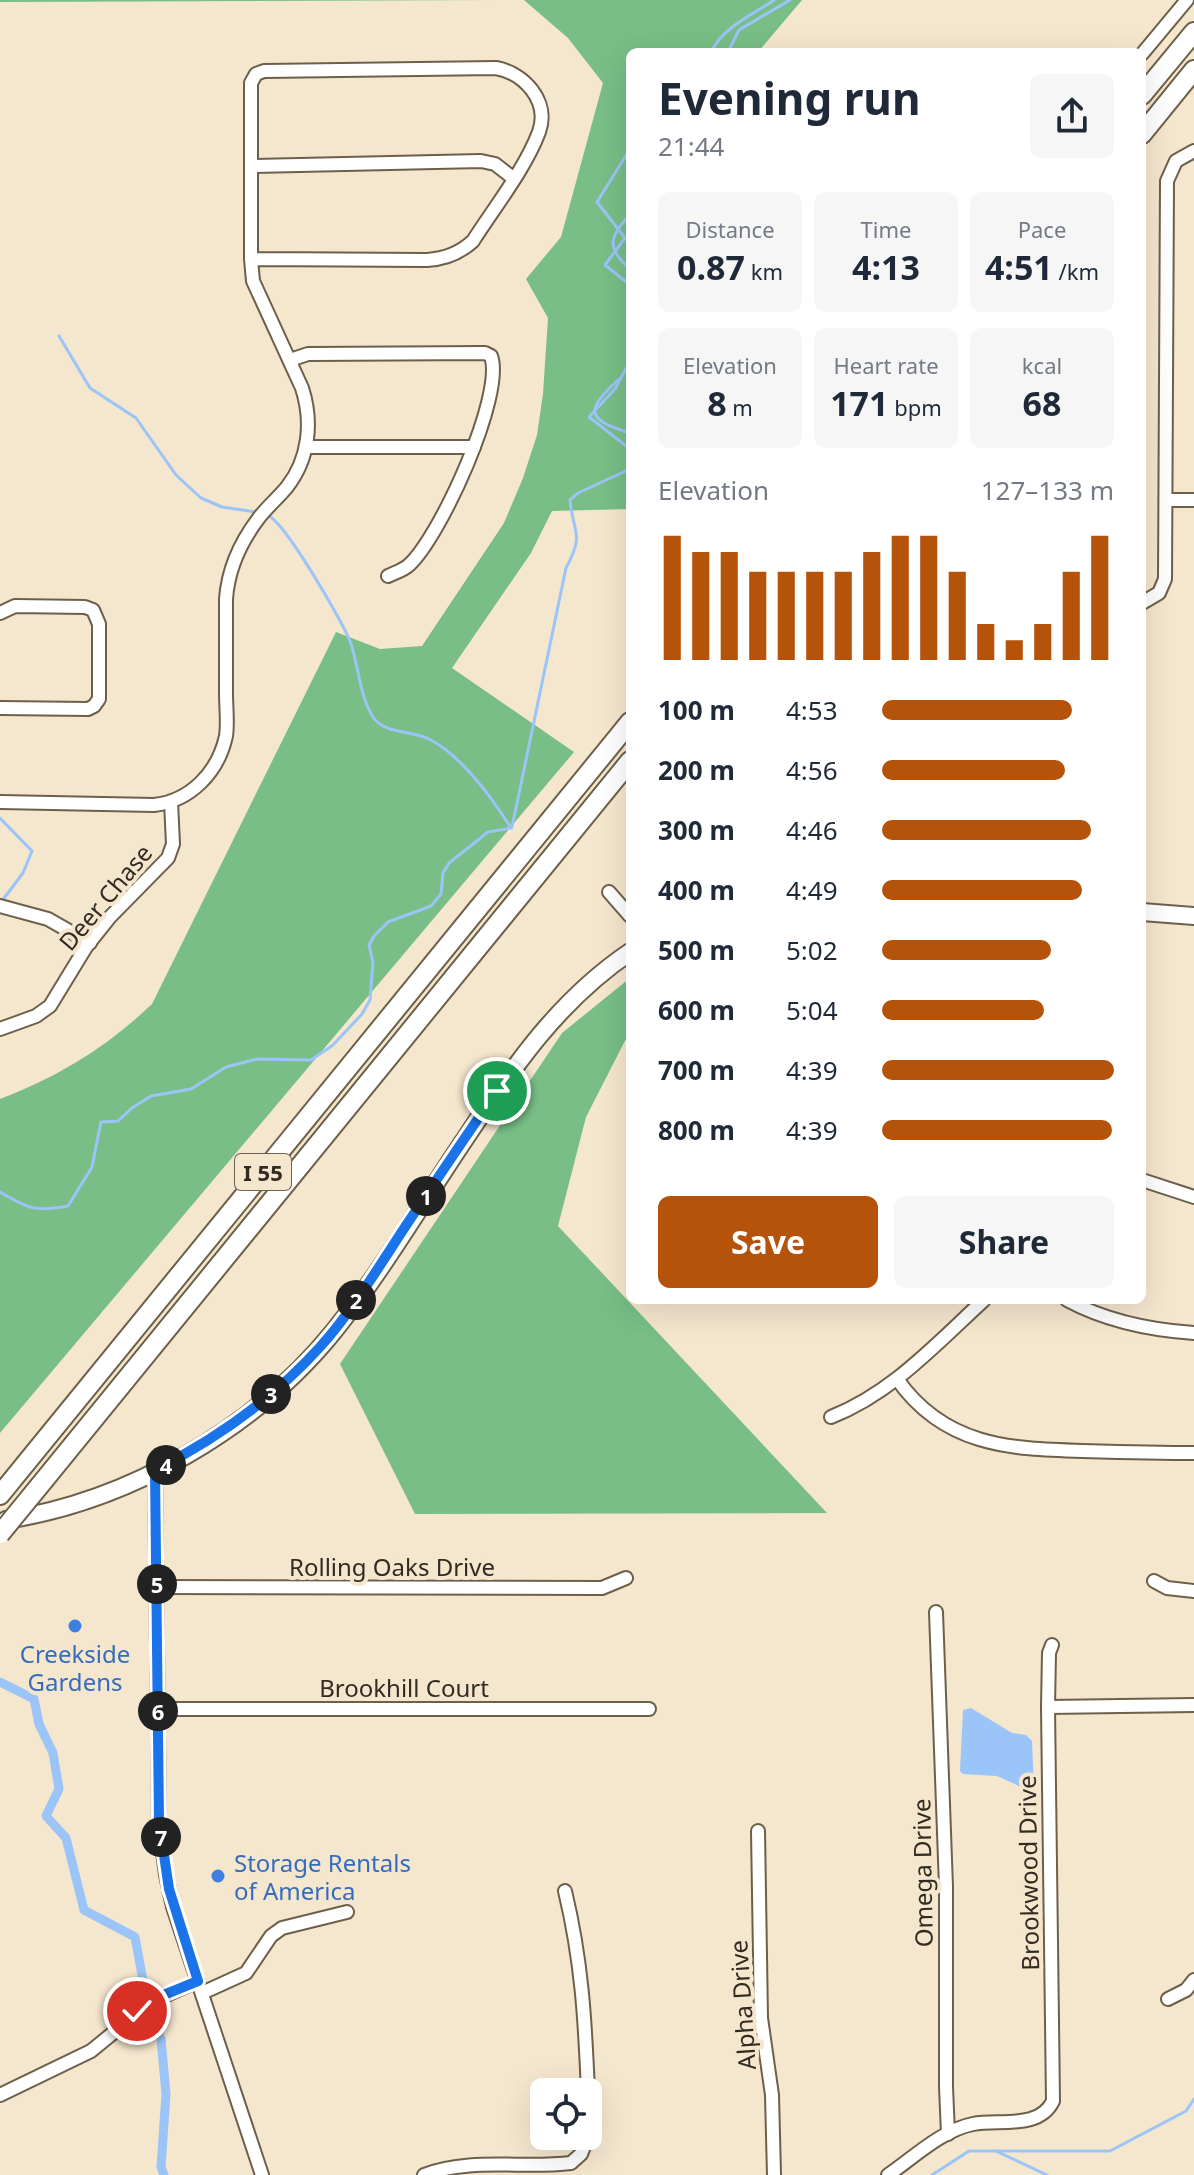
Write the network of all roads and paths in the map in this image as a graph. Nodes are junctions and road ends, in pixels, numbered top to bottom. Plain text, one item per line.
1 (1187, 0) edge
2 (1194, 32) edge
3 (1146, 49) edge
4 (1194, 70) edge
5 (1146, 90) edge
6 (1146, 129) edge
7 (1194, 151) edge
8 (252, 166) junction
9 (513, 178) junction
10 (251, 259) junction
11 (290, 360) junction
12 (307, 447) junction
13 (474, 447) junction
14 (1167, 500) junction
15 (1194, 500) edge
16 (388, 576) dead end
17 (1146, 601) edge
18 (0, 613) edge
19 (0, 708) edge
20 (626, 727) edge
21 (626, 766) edge
22 (0, 802) edge
23 (171, 802) junction
24 (609, 892) dead end
25 (0, 906) edge
26 (626, 911) edge
27 (1146, 912) edge
28 (1194, 916) edge
29 (90, 943) junction
30 (626, 955) edge
31 (0, 1029) edge
32 (1146, 1181) edge
33 (1194, 1197) edge
34 (980, 1304) edge
35 (1076, 1304) edge
36 (1194, 1333) edge
37 (897, 1379) junction
38 (831, 1417) dead end
39 (1194, 1453) edge
40 (155, 1470) junction
41 (4, 1490) edge
42 (0, 1521) edge
43 (0, 1534) edge
44 (626, 1578) dead end
45 (1154, 1581) dead end
46 (157, 1587) junction
47 (1194, 1591) edge
48 (936, 1612) dead end
49 (1052, 1645) dead end
50 (1194, 1705) edge
51 (1048, 1707) junction
52 (158, 1709) junction
53 (649, 1709) dead end
54 (758, 1831) dead end
55 (565, 1891) dead end
56 (347, 1912) dead end
57 (1194, 1980) edge
58 (200, 1987) junction
59 (1168, 1999) dead end
60 (587, 2078) edge
61 (0, 2095) edge
62 (948, 2134) junction
63 (583, 2150) edge
64 (262, 2175) edge
65 (424, 2175) edge
66 (774, 2175) edge
67 (888, 2175) edge

1 - 3 street
2 - 5 highway
4 - 6 highway
7 - 14 street
8 - 9 street
8 - 9 street
8 - 10 street
9 - 10 street
10 - 11 street
11 - 12 street
11 - 13 street
12 - 13 street
12 - 23 street
13 - 16 street
14 - 15 street
14 - 17 street
18 - 19 street
20 - 41 highway, I 55
21 - 43 highway, I 55, bridge
22 - 23 street
23 - 29 street, Deer Chase
24 - 26 street
25 - 29 street
27 - 28 main road
29 - 31 street, Deer Chase
30 - 40 main road
32 - 33 street
34 - 37 street
35 - 36 street
37 - 38 street
37 - 39 street
40 - 42 main road
40 - 46 street
44 - 46 street, Rolling Oaks Drive
45 - 47 street
46 - 52 street
48 - 62 street, Omega Drive
49 - 51 street, Brookwood Drive
50 - 51 street
51 - 62 street, Brookwood Drive
52 - 53 street, Brookhill Court
52 - 58 street
54 - 66 street, Alpha Drive
55 - 60 street
56 - 58 street
57 - 59 street
58 - 61 street
58 - 64 street
62 - 67 street
63 - 65 street

